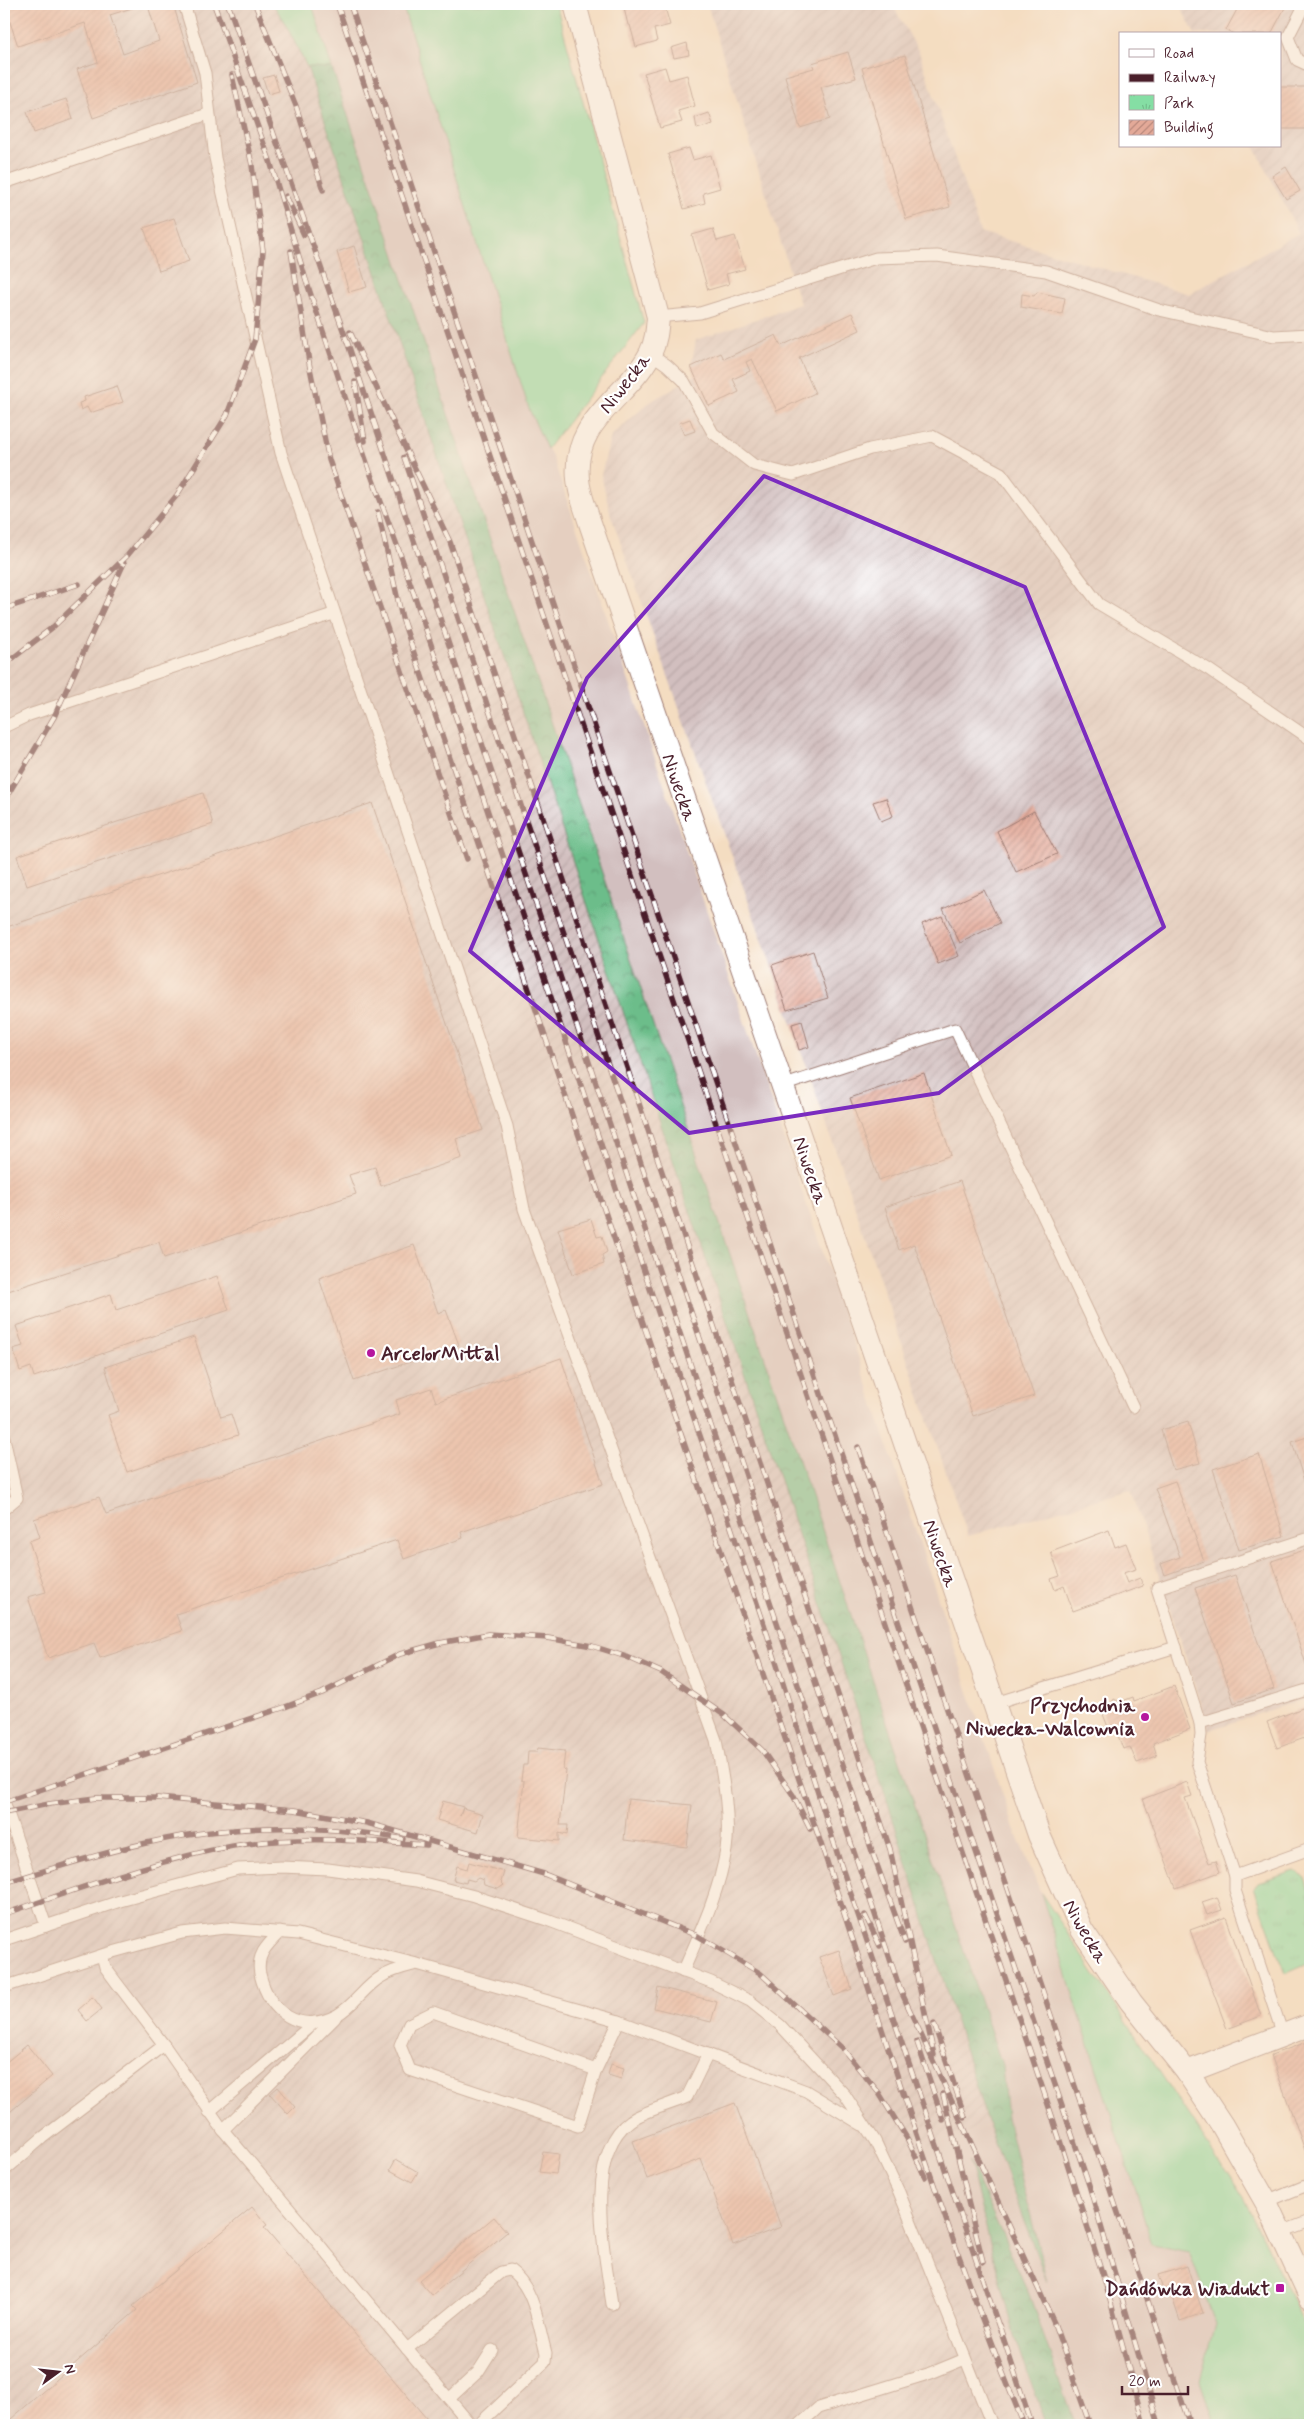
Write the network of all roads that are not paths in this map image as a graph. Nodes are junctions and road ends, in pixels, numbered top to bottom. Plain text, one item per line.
1 (184, 4) edge
2 (575, 4) edge
3 (1306, 4) edge
4 (1310, 66) edge
5 (208, 114) junction
6 (4, 183) edge
7 (658, 317) junction
8 (1310, 334) edge
9 (650, 353) junction
10 (333, 614) junction
11 (4, 727) edge
12 (1310, 739) edge
13 (782, 1086) junction
14 (1133, 1407) dead end
15 (4, 1438) edge
16 (4, 1509) edge
17 (1310, 1538) edge
18 (1176, 1647) junction
19 (1310, 1688) edge
20 (992, 1704) junction
21 (1200, 1723) junction
22 (4, 1801) edge
23 (1310, 1849) edge
24 (1235, 1876) junction
25 (46, 1926) junction
26 (280, 1932) junction
27 (4, 1940) edge
28 (102, 1955) junction
29 (417, 1964) junction
30 (683, 1972) junction
31 (4, 1987) edge
32 (338, 2015) junction
33 (619, 2021) junction
34 (315, 2022) junction
35 (1310, 2025) edge
36 (1283, 2035) junction
37 (164, 2045) junction
38 (708, 2054) junction
39 (596, 2070) junction
40 (1187, 2072) junction
41 (209, 2112) junction
42 (865, 2127) junction
43 (223, 2130) junction
44 (4, 2171) edge
45 (1310, 2184) edge
46 (1266, 2202) junction
47 (1310, 2221) edge
48 (1281, 2232) junction
49 (1310, 2297) edge
50 (612, 2304) dead end
51 (407, 2349) junction
52 (492, 2350) dead end
53 (965, 2359) junction
54 (449, 2399) junction
55 (471, 2425) edge
56 (478, 2425) edge
57 (799, 2425) edge
58 (992, 2425) edge

1 - 5 lane
2 - 7 street, Niwecka
3 - 4 lane
5 - 6 lane
5 - 10 lane
7 - 8 lane
7 - 9 street, Niwecka
9 - 12 lane
9 - 13 street, Niwecka
10 - 11 lane
10 - 30 lane
13 - 14 lane
13 - 20 street, Niwecka
15 - 16 lane
17 - 18 lane
18 - 20 lane
18 - 21 lane
19 - 21 lane
20 - 40 street, Niwecka
21 - 24 lane
22 - 25 lane
23 - 24 lane
24 - 36 lane
25 - 27 lane
25 - 30 lane
26 - 28 lane
26 - 29 lane
26 - 34 lane
28 - 31 lane
28 - 37 lane
29 - 32 lane
29 - 33 lane
30 - 42 lane
32 - 34 lane
32 - 43 lane
33 - 38 lane
33 - 39 lane
34 - 41 lane
35 - 36 street
36 - 40 street
37 - 41 lane
37 - 44 lane
38 - 42 lane
38 - 50 lane
39 - 39 lane
40 - 46 street, Niwecka
41 - 43 lane
42 - 53 lane
43 - 51 lane
45 - 46 lane
46 - 48 street, Niwecka
47 - 48 lane
48 - 49 street, Niwecka
51 - 54 lane
51 - 56 lane
52 - 54 lane
53 - 57 lane
53 - 58 lane
54 - 55 lane

